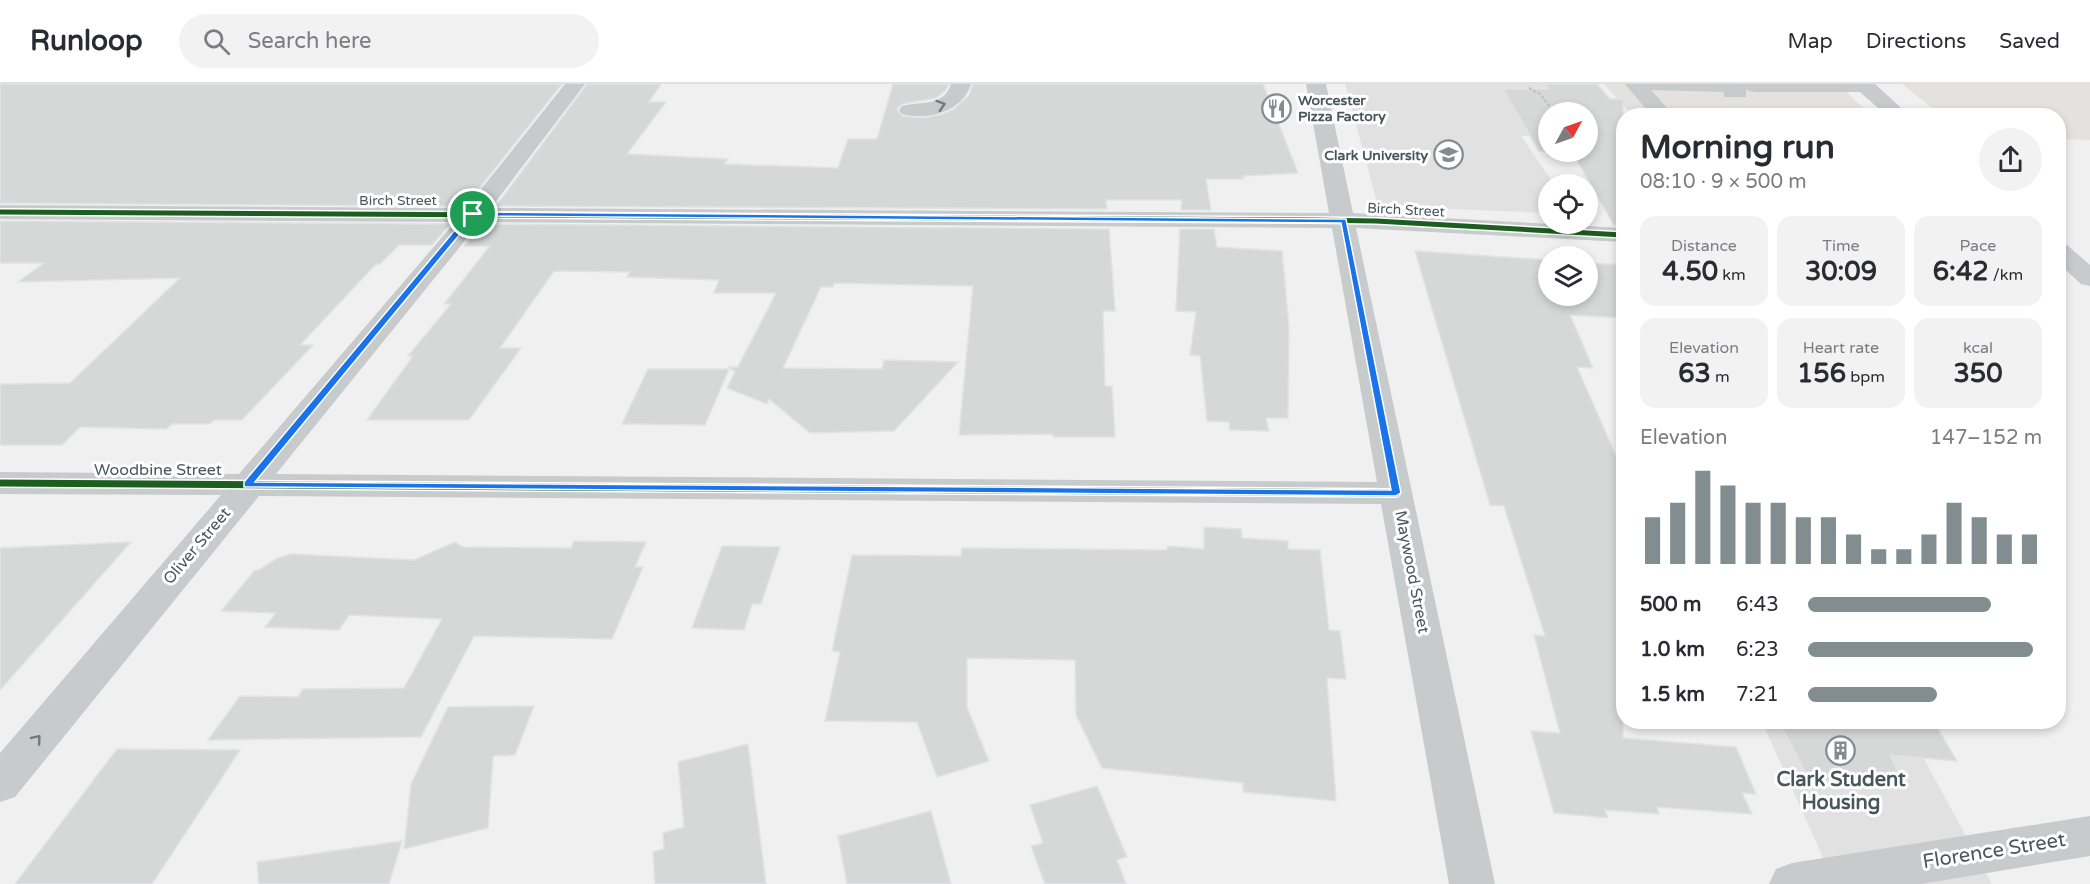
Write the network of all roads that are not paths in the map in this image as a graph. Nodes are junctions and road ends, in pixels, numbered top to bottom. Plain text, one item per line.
1 (575, 84) edge
2 (962, 84) edge
3 (1316, 84) edge
4 (1635, 85) edge
5 (1864, 85) edge
6 (1724, 86) dead end
7 (1754, 86) dead end
8 (1657, 108) edge
9 (1891, 108) edge
10 (909, 111) dead end
11 (0, 212) edge
12 (473, 214) junction
13 (1344, 221) junction
14 (1616, 235) edge
15 (2066, 259) edge
16 (2090, 278) edge
17 (0, 483) edge
18 (248, 485) junction
19 (1396, 493) junction
20 (0, 784) edge
21 (2090, 836) edge
22 (1472, 884) edge
23 (1791, 884) edge

1 - 12 street, Oliver Street
10 -> 2 street
3 - 13 street, Maywood Street
4 - 6 street
4 - 8 street
5 - 7 street
5 - 9 street
11 - 12 street, Birch Street
12 - 13 street, Birch Street
12 - 18 street, Oliver Street
13 - 14 street, Birch Street
13 - 19 street, Maywood Street
15 - 16 street
17 - 18 street, Woodbine Street
18 - 19 street, Woodbine Street
20 -> 18 street, Oliver Street
19 - 22 street, Maywood Street
21 - 23 street, Florence Street

